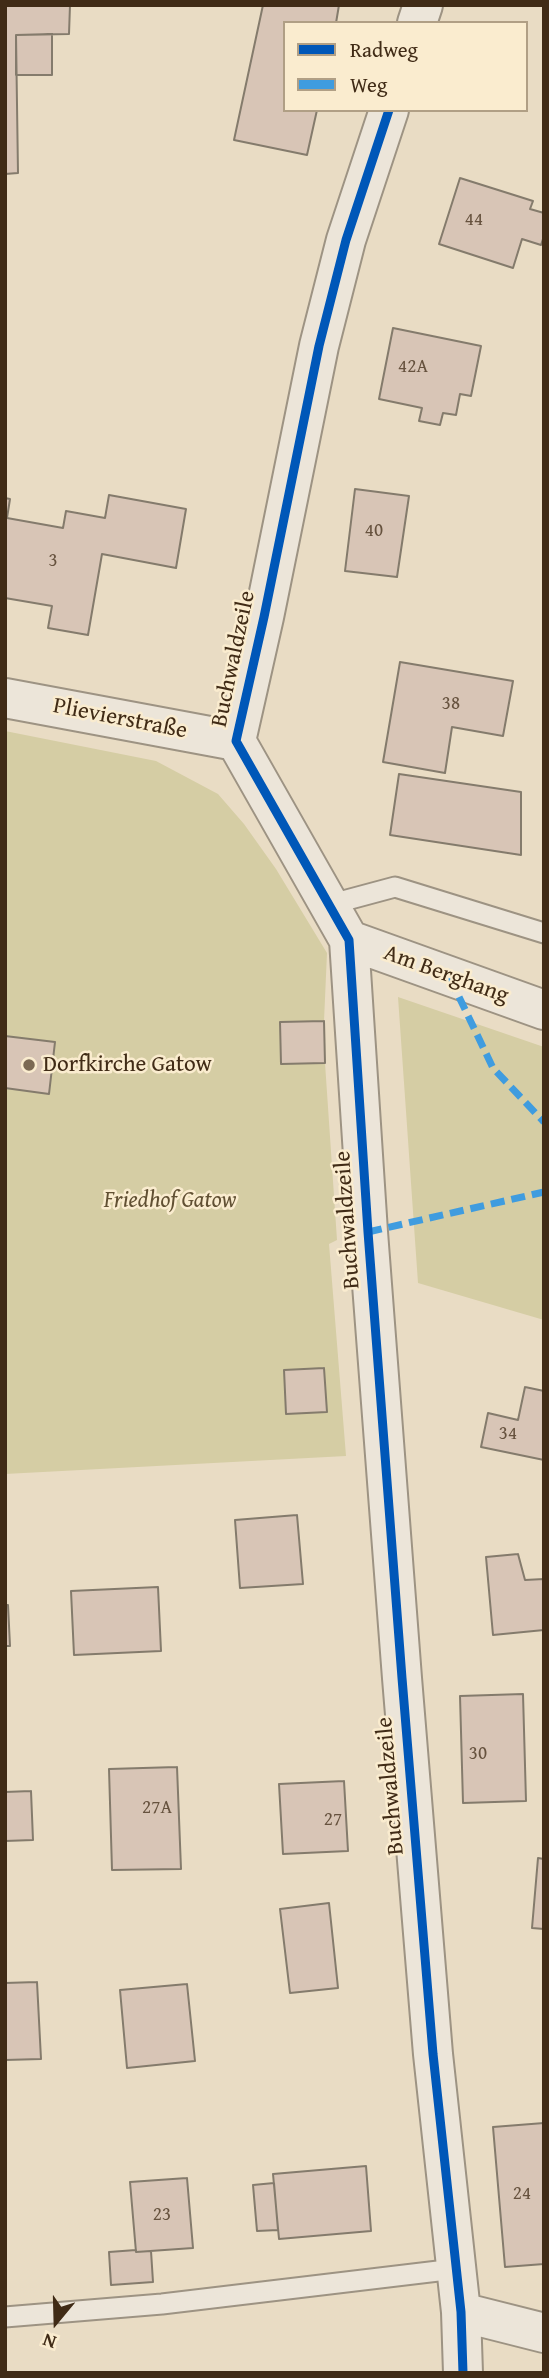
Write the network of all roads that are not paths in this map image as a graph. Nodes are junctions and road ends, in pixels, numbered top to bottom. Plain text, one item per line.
1 (388, 112) edge
2 (5, 698) edge
3 (236, 741) junction
4 (328, 905) junction
5 (544, 933) edge
6 (349, 940) junction
7 (544, 1010) edge
8 (456, 2269) junction
9 (461, 2312) junction
10 (5, 2317) edge
11 (544, 2333) edge
12 (463, 2373) edge

1 - 3 street, Buchwaldzeile
2 - 3 street, Plievierstraße
3 - 4 street, Buchwaldzeile
4 - 5 lane
4 - 6 street, Buchwaldzeile
6 - 7 street, Am Berghang
6 - 8 street, Buchwaldzeile
8 - 9 street, Buchwaldzeile
8 - 10 lane
9 - 11 street
9 - 12 street, Buchwaldzeile

